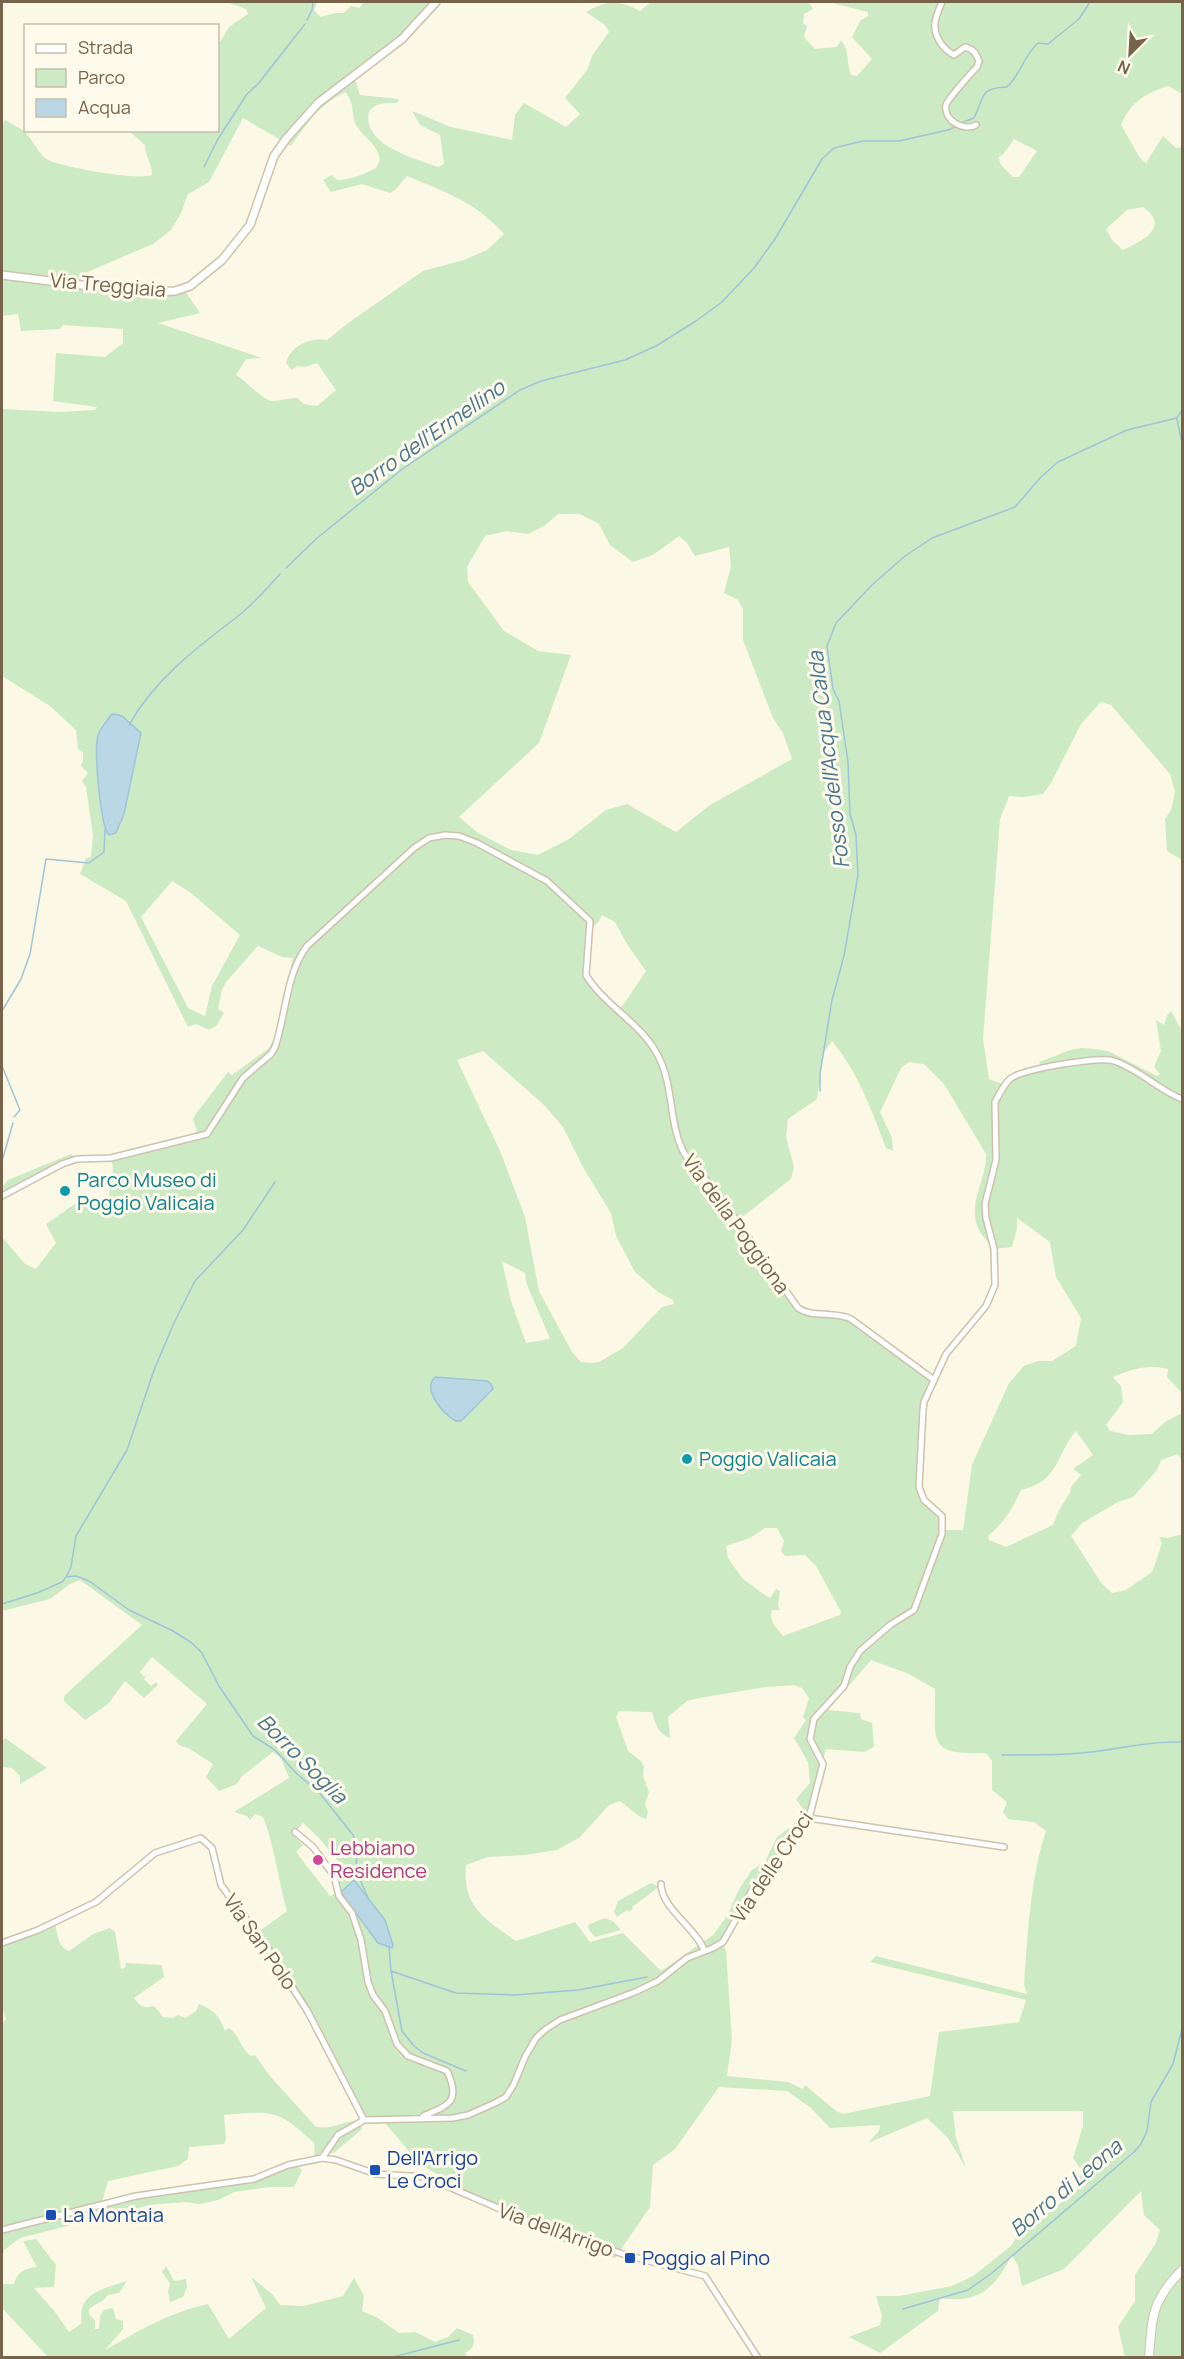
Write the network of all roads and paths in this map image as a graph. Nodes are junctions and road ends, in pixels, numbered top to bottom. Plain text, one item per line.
1 (436, 2) edge
2 (942, 2) edge
3 (975, 125) dead end
4 (2, 275) edge
5 (1182, 1099) edge
6 (2, 1196) edge
7 (934, 1380) junction
8 (809, 1818) junction
9 (295, 1832) dead end
10 (1004, 1847) dead end
11 (661, 1884) dead end
12 (2, 1943) edge
13 (704, 1950) junction
14 (419, 2118) junction
15 (364, 2120) junction
16 (322, 2157) junction
17 (2, 2230) edge
18 (1182, 2270) edge
19 (758, 2358) edge
20 (1149, 2358) edge

1 - 4 street, Via Treggiaia
2 - 3 street
5 - 7 street, Via delle Croci
6 - 7 street, Via della Poggiona
7 - 8 street, Via delle Croci
8 - 10 street
8 - 13 street, Via delle Croci
9 - 14 street
11 - 13 street
12 - 15 street, Via San Polo
13 - 14 street, Via delle Croci
14 - 15 street, Via delle Croci
15 - 16 street, Via delle Croci
16 - 17 street, Via dell'Arrigo
16 - 19 street, Via dell'Arrigo
18 - 20 main road

